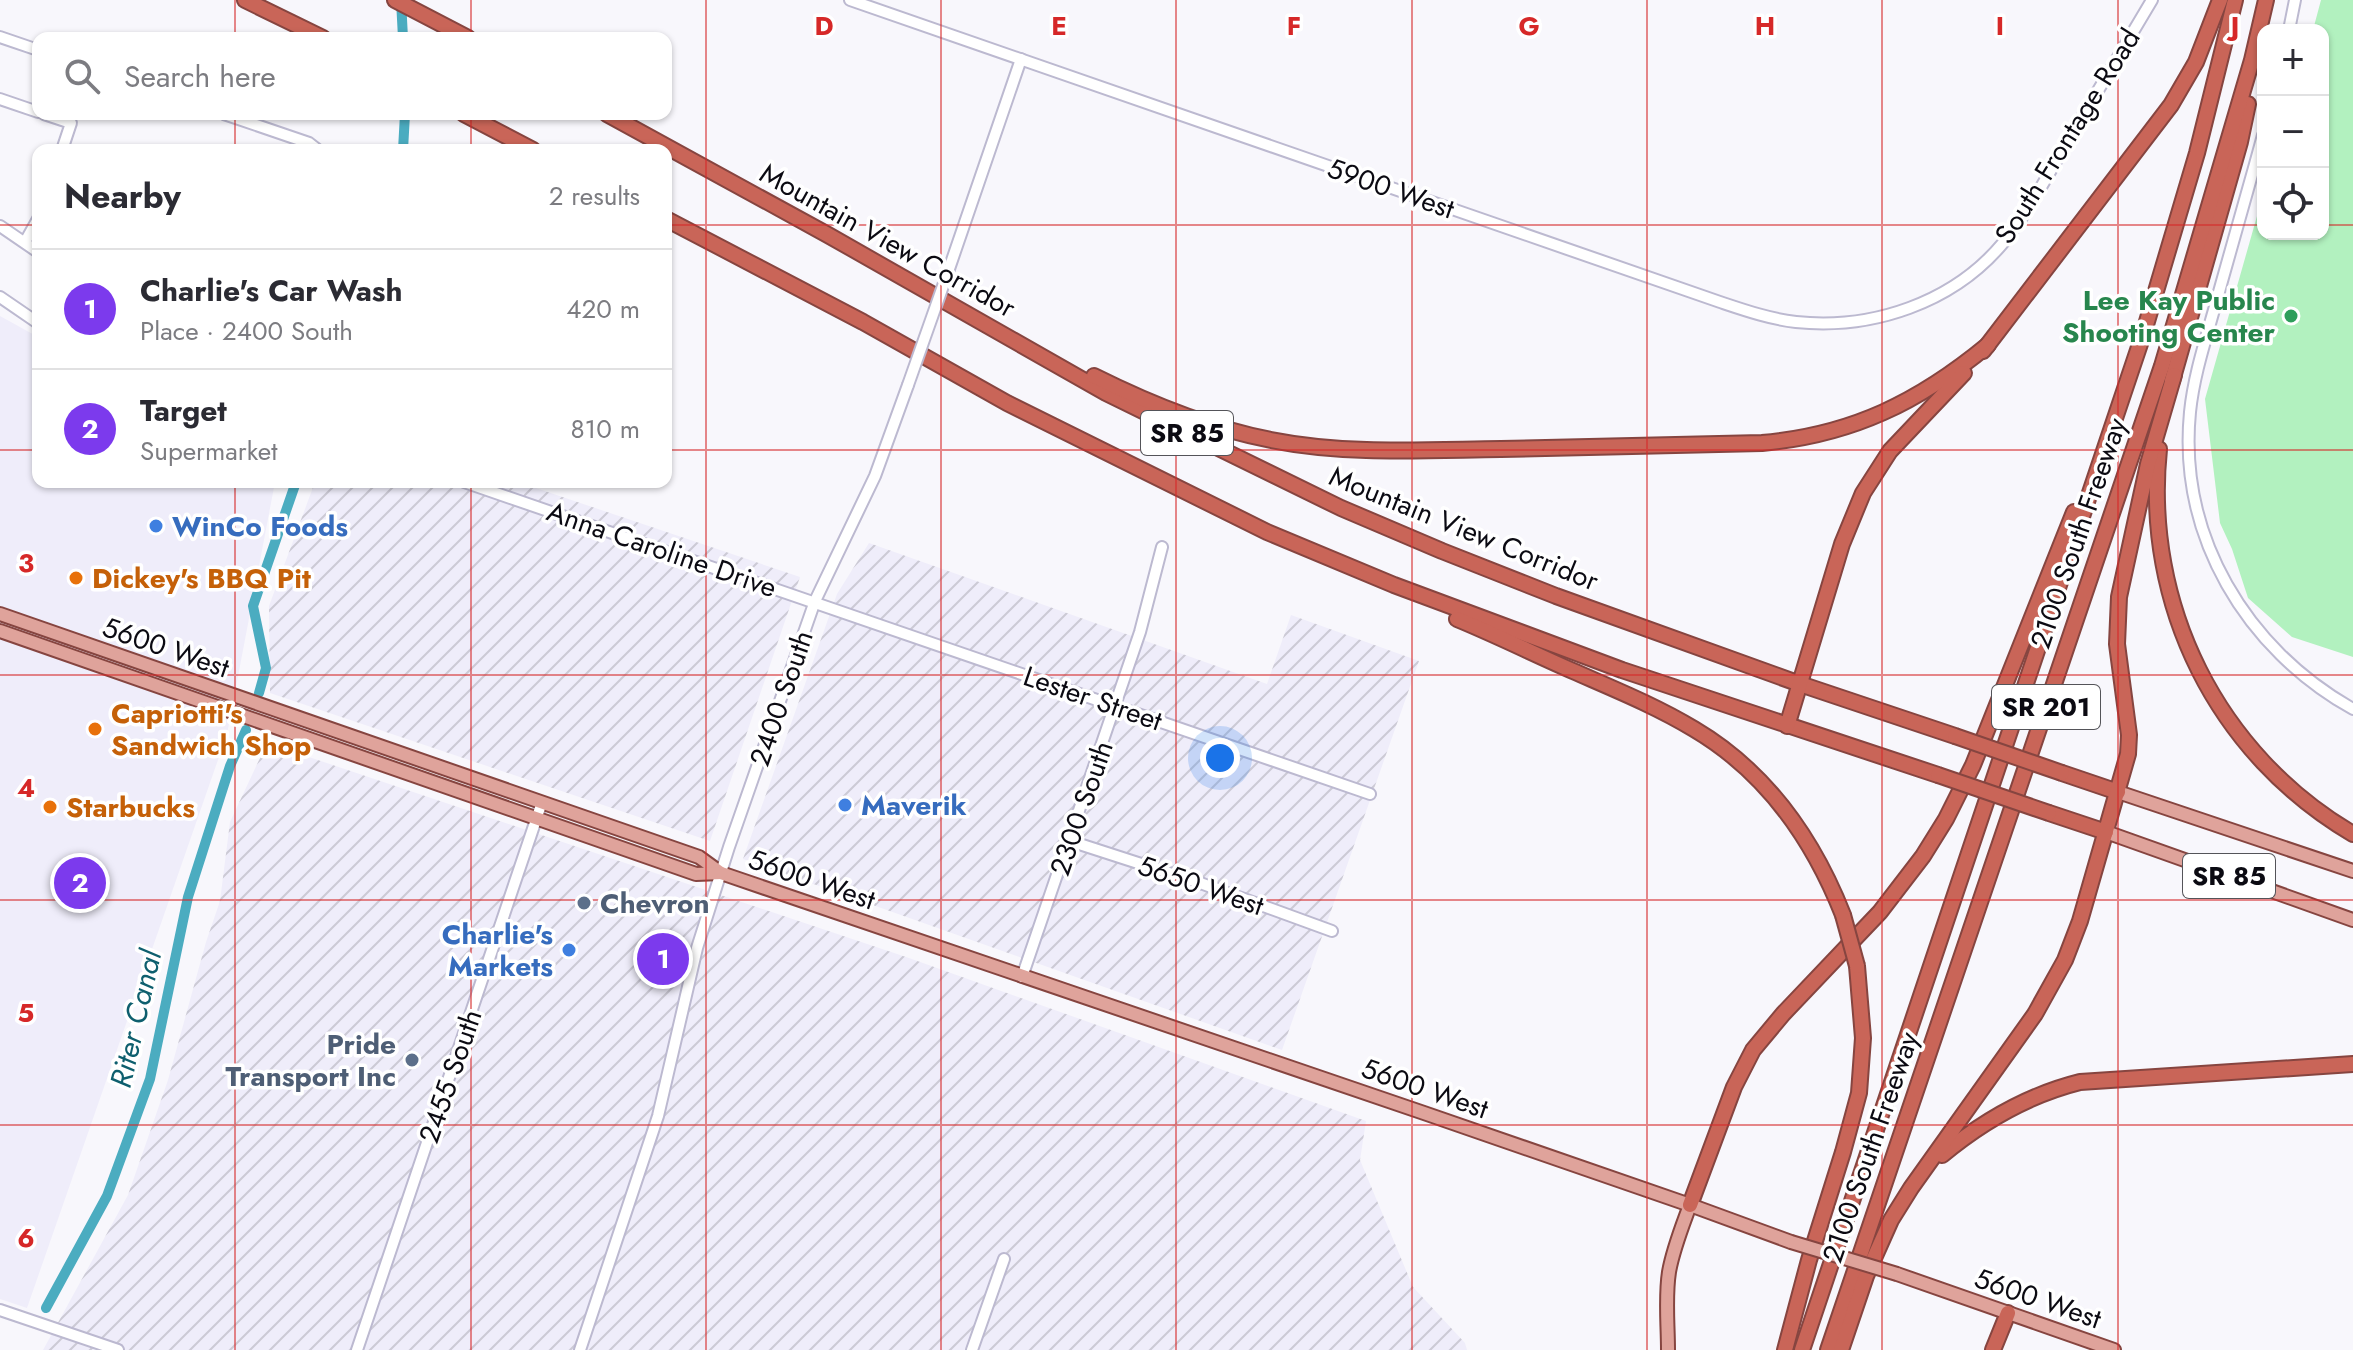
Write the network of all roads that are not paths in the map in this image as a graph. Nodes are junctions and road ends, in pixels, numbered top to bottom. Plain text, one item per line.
1 (245, 0) edge
2 (395, 0) edge
3 (850, 0) edge
4 (2152, 0) edge
5 (2220, 0) edge
6 (2235, 0) edge
7 (2266, 0) edge
8 (2295, 0) edge
9 (2290, 24) edge
10 (311, 32) edge
11 (457, 32) edge
12 (0, 37) edge
13 (32, 48) edge
14 (1021, 59) junction
15 (2252, 60) junction
16 (0, 99) edge
17 (32, 110) edge
18 (62, 120) edge
19 (242, 120) edge
20 (476, 120) edge
21 (618, 120) edge
22 (64, 144) edge
23 (310, 144) edge
24 (522, 144) edge
25 (661, 144) edge
26 (672, 150) edge
27 (2257, 156) edge
28 (672, 222) edge
29 (0, 226) edge
30 (32, 230) edge
31 (25, 242) junction
32 (32, 247) edge
33 (1937, 296) joint
34 (0, 297) edge
35 (32, 319) edge
36 (1008, 336) junction
37 (1988, 345) junction
38 (2174, 375) junction
39 (2116, 417) junction
40 (482, 488) edge
41 (1267, 532) junction
42 (1162, 547) dead end
43 (815, 601) junction
44 (0, 614) edge
45 (0, 623) edge
46 (27, 624) junction
47 (0, 631) edge
48 (1800, 684) junction
49 (1116, 706) junction
50 (2353, 709) edge
51 (1787, 726) junction
52 (2118, 792) junction
53 (1370, 794) dead end
54 (542, 802) junction
55 (537, 818) junction
56 (2106, 832) junction
57 (2353, 834) edge
58 (1070, 841) junction
59 (2353, 871) edge
60 (721, 873) junction
61 (2353, 920) edge
62 (1332, 931) dead end
63 (1022, 977) junction
64 (2353, 1064) edge
65 (1921, 1175) junction
66 (1690, 1205) junction
67 (1004, 1259) dead end
68 (0, 1310) edge
69 (2008, 1313) junction
70 (118, 1350) edge
71 (357, 1350) edge
72 (580, 1350) edge
73 (972, 1350) edge
74 (1668, 1350) edge
75 (1785, 1350) edge
76 (1802, 1350) edge
77 (1828, 1350) edge
78 (1841, 1350) edge
79 (1993, 1350) edge
80 (2114, 1350) edge

1 - 10 highway
2 - 11 highway
3 - 14 street, 5900 West
4 - 33 street, South Frontage Road
5 - 37 highway
6 - 39 highway, 2100 South Freeway / SR 201
7 - 15 highway, 2100 South Freeway / SR 201
8 - 9 street
12 - 13 street
14 - 33 street, 5900 West
14 - 43 street, 2400 South, bridge
15 - 38 highway
15 - 77 highway, 2100 South Freeway / SR 201
16 - 17 street
18 - 22 street
19 - 23 street
20 - 24 highway
21 - 25 highway, Mountain View Corridor / SR 85
26 - 36 highway, Mountain View Corridor / SR 85
27 - 50 street
28 - 41 highway, SR 85
29 - 31 street
30 - 31 street
31 - 32 street
34 - 35 street
36 - 37 highway
36 - 48 highway, Mountain View Corridor / SR 85
37 - 48 highway
38 - 52 highway
38 - 57 highway
39 - 66 highway
39 - 76 highway, 2100 South Freeway / SR 201
40 - 43 street, Anna Caroline Drive
41 - 51 highway, SR 85
41 - 75 highway, bridge
42 - 49 street, 2300 South
43 - 49 street, Lester Street
43 - 60 street, 2400 South
44 - 46 main road, 5600 West
45 - 46 main road
46 - 54 main road, 5600 West
47 - 55 main road, 5600 West
48 - 51 highway
48 - 52 highway, Mountain View Corridor / SR 85, bridge
49 - 53 street, Lester Street
49 - 58 street, 2300 South
51 - 56 highway, SR 85, bridge
52 - 56 highway
52 - 59 main road, Mountain View Corridor / SR 85
54 - 55 street, 2455 South
54 - 60 main road, 5600 West
55 - 60 main road, 5600 West
55 - 71 street, 2455 South
56 - 61 main road, SR 85
56 - 65 highway
58 - 62 street, 5650 West
58 - 63 street, 2300 South
60 - 63 main road, 5600 West
60 - 72 street, 2400 South
63 - 66 main road, 5600 West
64 - 65 highway
65 - 78 highway
66 - 69 main road, 5600 West, bridge
66 - 74 main road
67 - 73 street
68 - 70 street
69 - 79 highway
69 - 80 main road, 5600 West

